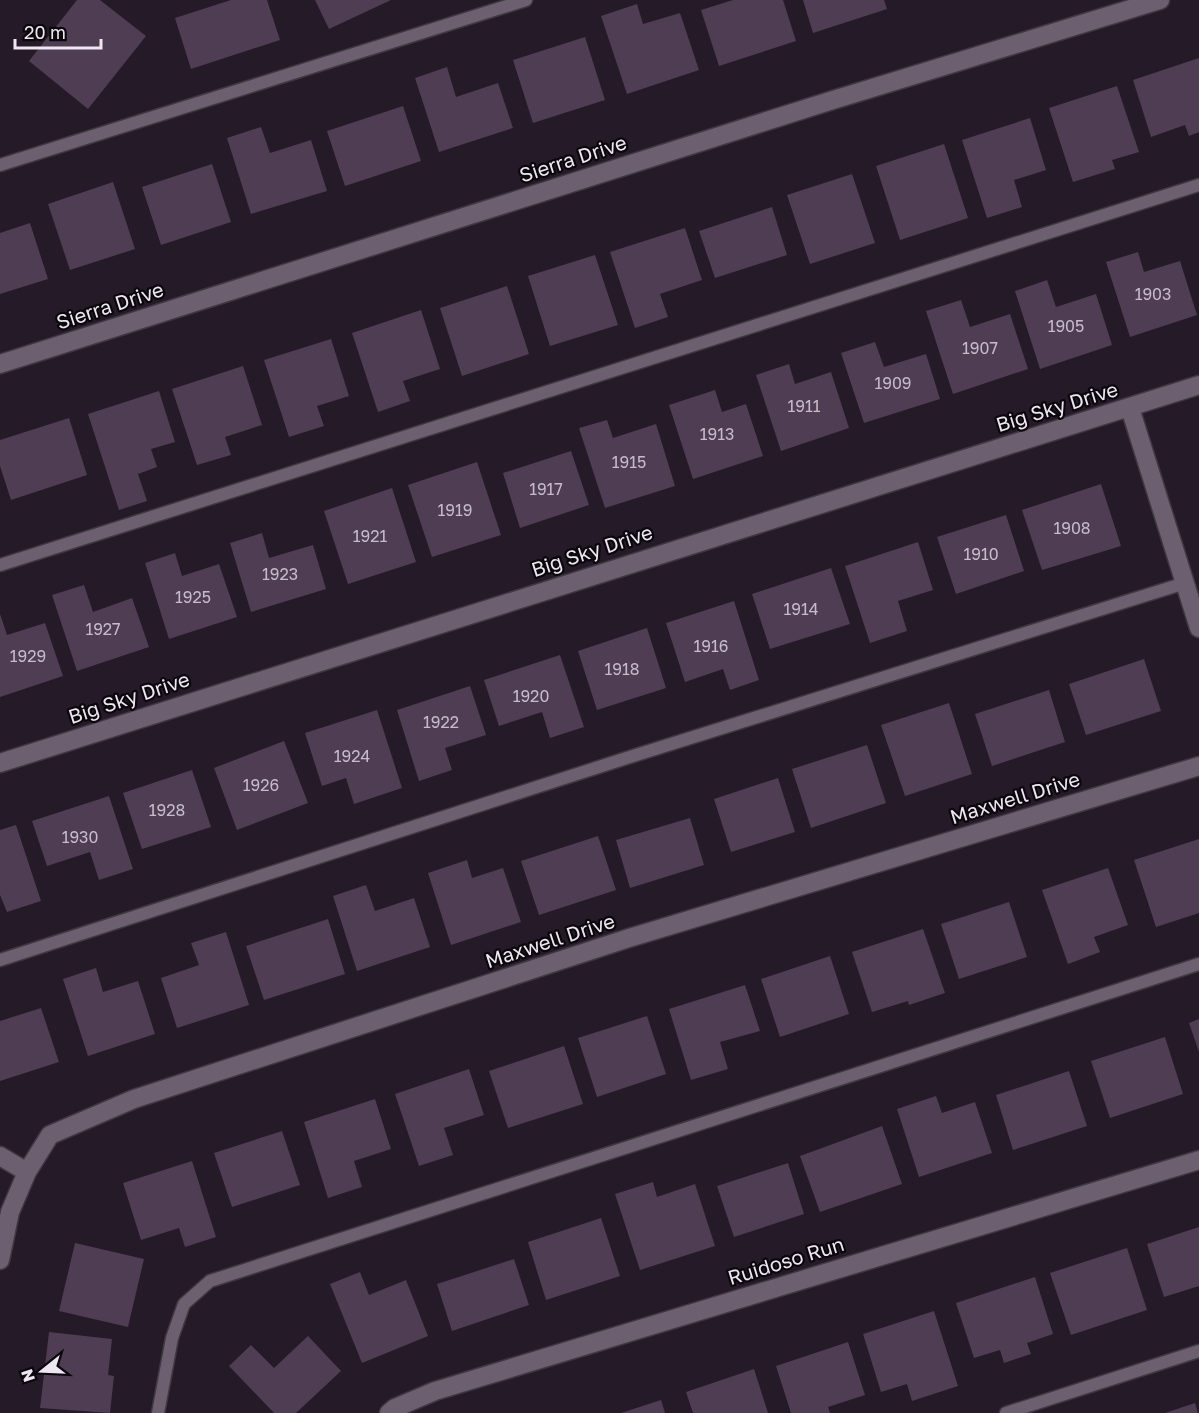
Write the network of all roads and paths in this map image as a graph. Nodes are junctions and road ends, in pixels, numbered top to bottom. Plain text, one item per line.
1 (526, 0) edge
2 (1160, 0) edge
3 (0, 165) edge
4 (1199, 185) edge
5 (0, 364) edge
6 (1199, 385) edge
7 (1130, 408) junction
8 (0, 565) edge
9 (1185, 583) junction
10 (1199, 628) edge
11 (0, 763) edge
12 (1199, 766) edge
13 (0, 960) edge
14 (1199, 964) edge
15 (0, 1156) edge
16 (1199, 1160) edge
17 (27, 1172) junction
18 (0, 1260) edge
19 (1199, 1351) edge
20 (158, 1413) edge
21 (389, 1413) edge
22 (1006, 1413) edge

1 - 3 lane
2 - 5 street, Sierra Drive
4 - 8 lane
6 - 7 street, Big Sky Drive
7 - 9 street
7 - 11 street, Big Sky Drive
9 - 10 street
9 - 13 lane
12 - 17 street, Maxwell Drive
14 - 20 lane
15 - 17 street
16 - 21 street, Ruidoso Run
17 - 18 street, Maxwell Drive
19 - 22 lane

